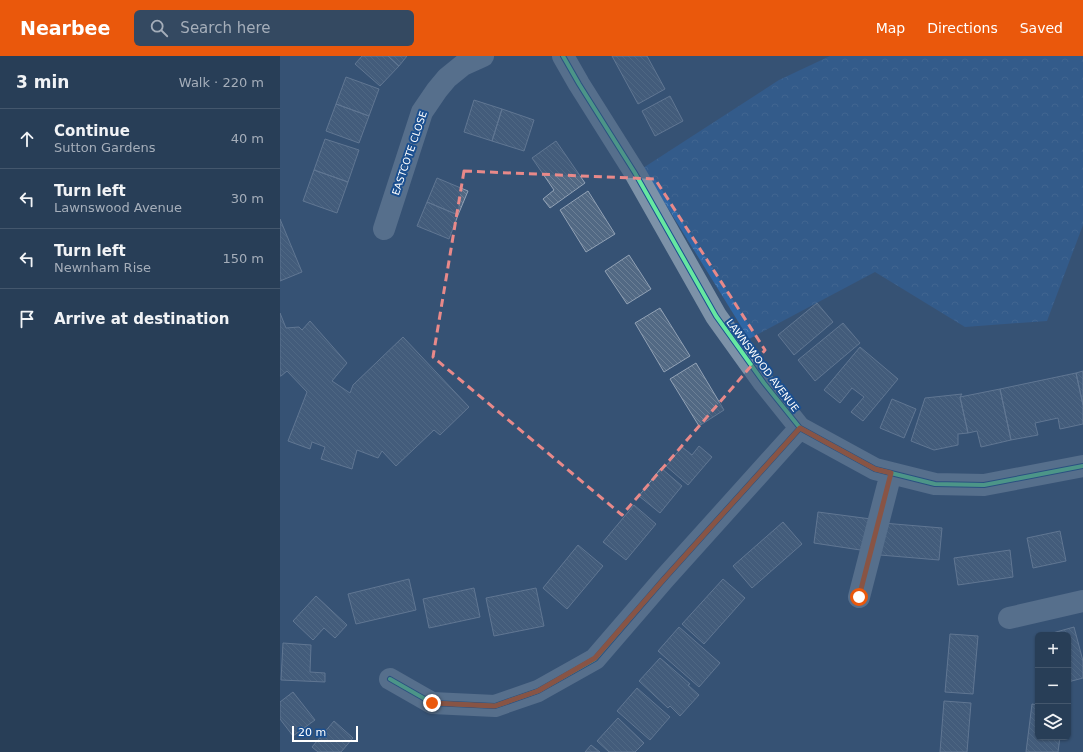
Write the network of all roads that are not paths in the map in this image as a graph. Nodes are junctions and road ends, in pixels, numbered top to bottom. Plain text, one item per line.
1 (484, 56) edge
2 (563, 56) edge
3 (384, 229) dead end
4 (800, 428) junction
5 (1083, 466) edge
6 (891, 473) junction
7 (859, 597) dead end
8 (1083, 601) edge
9 (1009, 618) dead end
10 (390, 679) dead end

1 - 3 street, EASTCOTE CLOSE
2 - 4 street, LAWNSWOOD AVENUE
4 - 6 street, LAWNSWOOD AVENUE
4 - 10 street
5 - 6 street, LAWNSWOOD AVENUE
6 - 7 street
8 - 9 street

